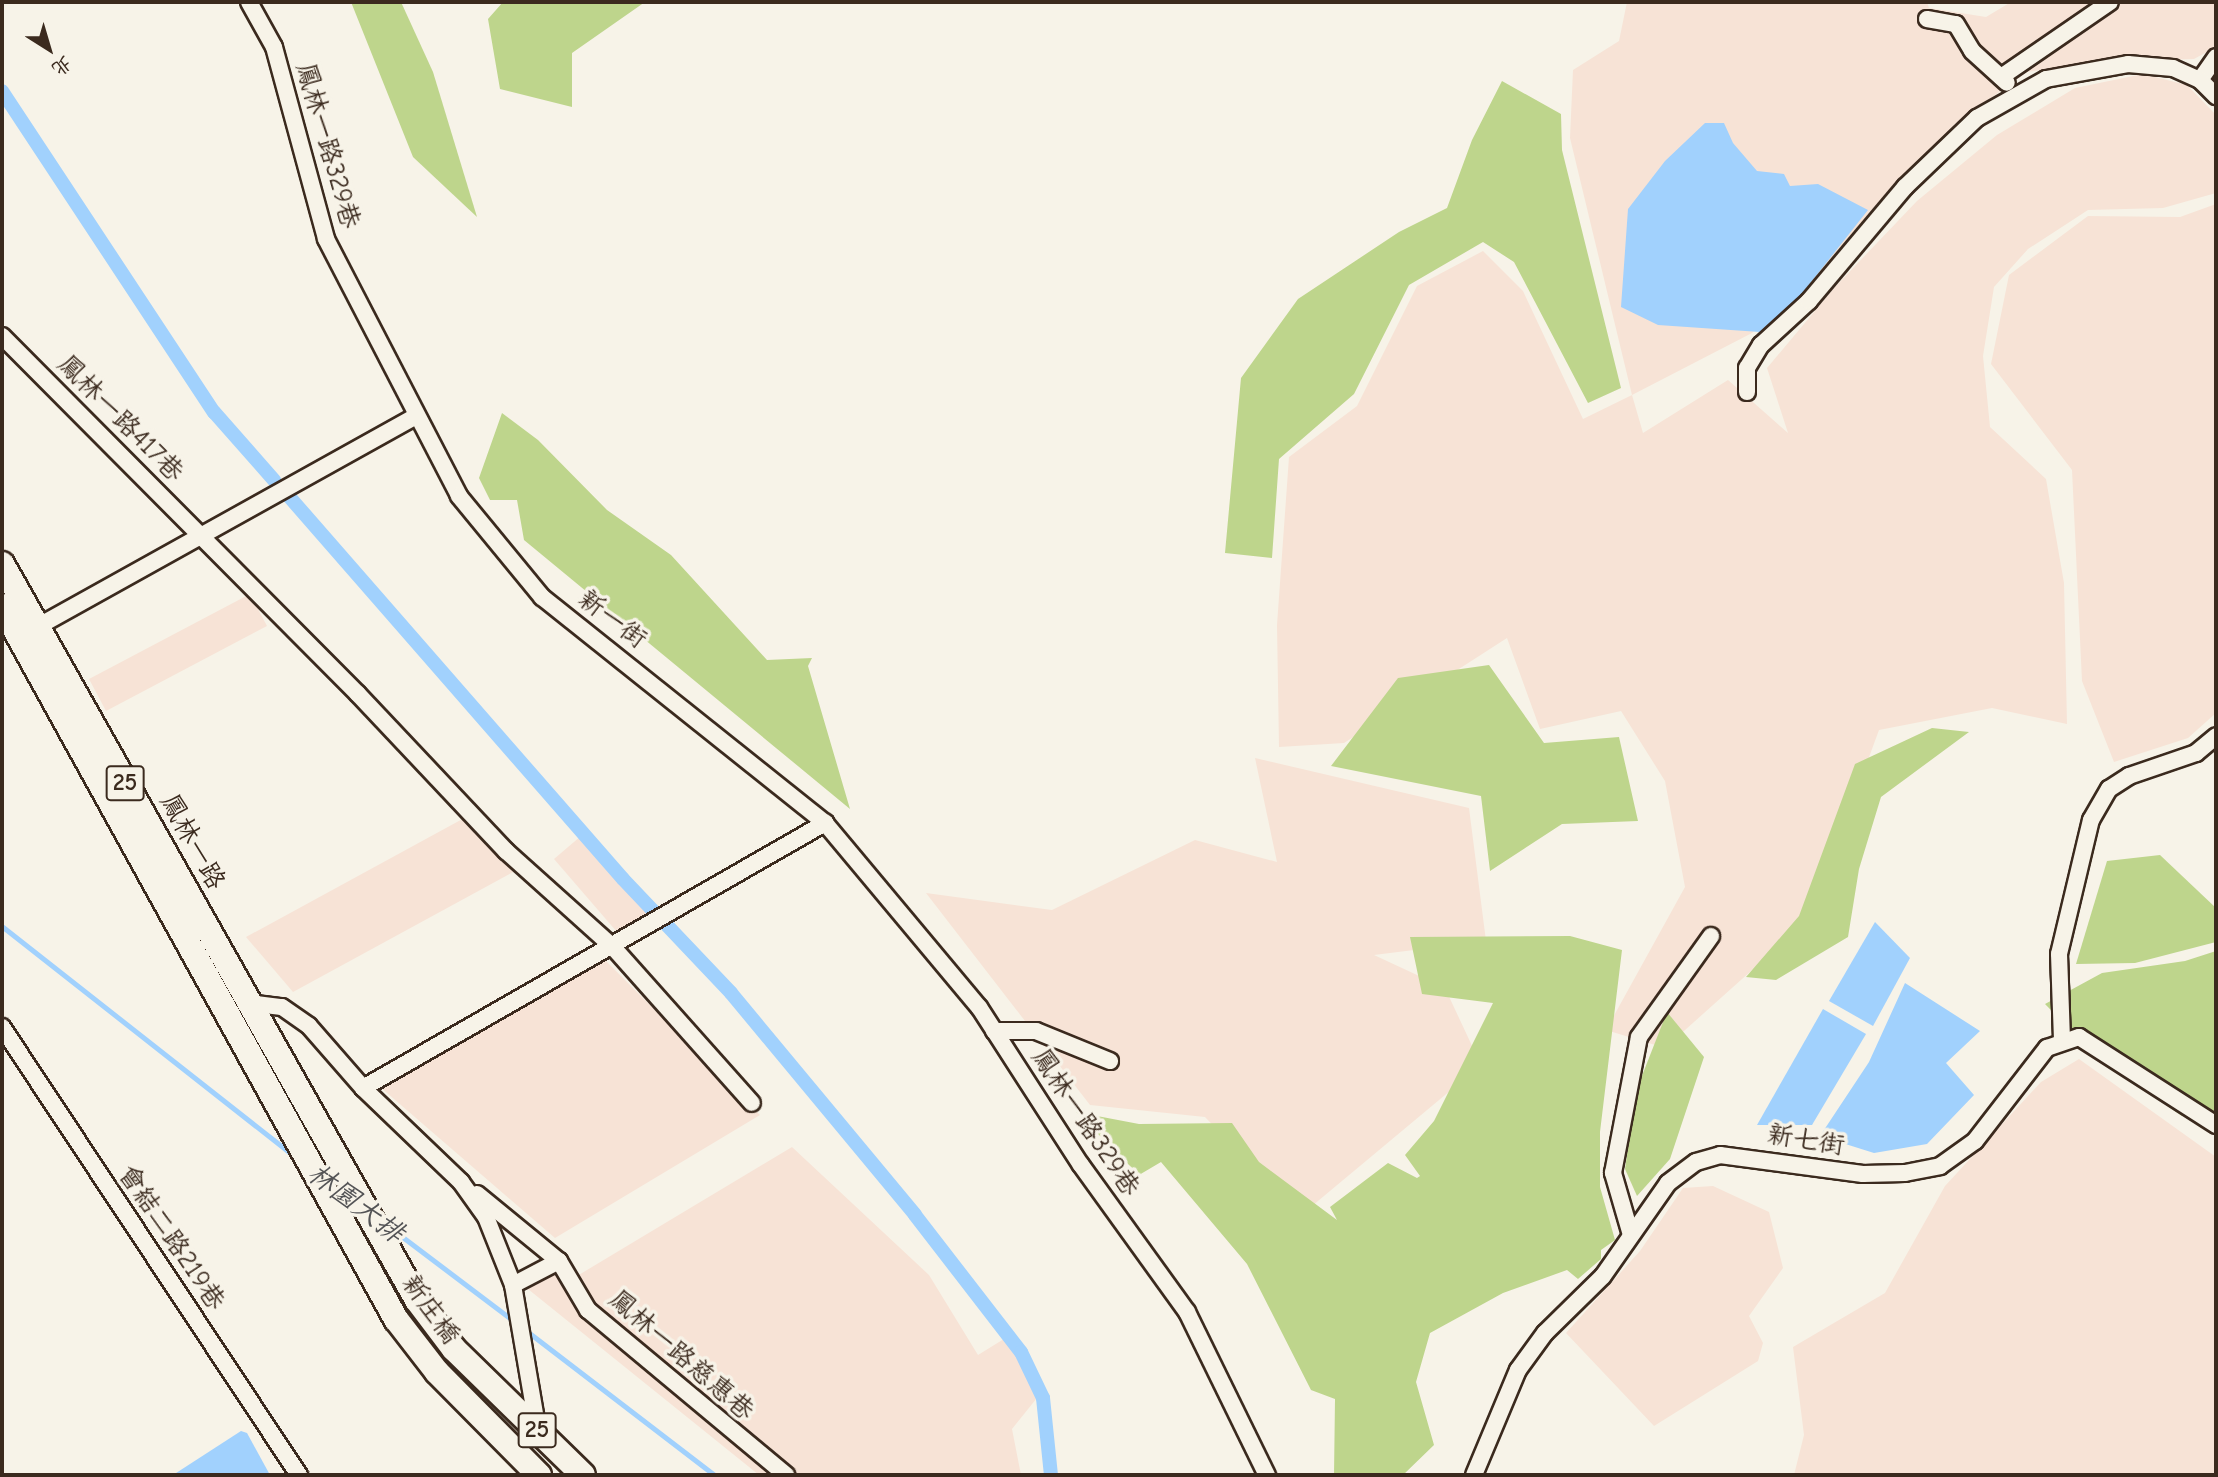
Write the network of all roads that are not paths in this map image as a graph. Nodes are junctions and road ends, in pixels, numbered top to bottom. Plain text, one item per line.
1 (249, 2) edge
2 (2110, 2) edge
3 (1927, 19) dead end
4 (2216, 57) edge
5 (2001, 77) junction
6 (2200, 80) junction
7 (2020, 94) junction
8 (2216, 96) edge
9 (2, 336) edge
10 (1747, 392) dead end
11 (416, 416) junction
12 (203, 538) junction
13 (2, 564) edge
14 (2, 606) edge
15 (37, 627) junction
16 (2216, 736) edge
17 (825, 823) junction
18 (1711, 936) dead end
19 (612, 947) junction
20 (238, 1007) junction
21 (2, 1027) edge
22 (994, 1031) junction
23 (2062, 1040) junction
24 (1110, 1060) dead end
25 (363, 1088) junction
26 (752, 1103) dead end
27 (2216, 1125) edge
28 (461, 1182) junction
29 (1631, 1235) junction
30 (559, 1261) junction
31 (513, 1285) junction
32 (538, 1432) junction
33 (299, 1475) edge
34 (539, 1475) edge
35 (583, 1475) edge
36 (786, 1475) edge
37 (1267, 1475) edge
38 (1474, 1475) edge

1 - 11 street, 鳳林一路329巷
2 - 5 street
3 - 5 street
4 - 6 street
5 - 7 street
6 - 7 street
6 - 8 street
7 - 10 street
9 - 12 street, 鳳林一路417巷
11 - 12 street
11 - 17 street, 新一街
12 - 15 street
12 - 19 street, 鳳林一路417巷
13 - 15 main road, 鳳林一路 / 25
14 - 20 main road, 鳳林一路 / 25
15 - 20 main road, 鳳林一路 / 25
16 - 23 street
17 - 19 street
17 - 22 street, 鳳林一路329巷
18 - 29 street
19 - 25 street
19 - 26 street, 鳳林一路417巷
20 - 25 street
20 - 32 main road, 新庄橋 / 25
20 - 34 main road, 新庄橋 / 25
21 - 33 street, 會結二路219巷
22 - 24 street
22 - 37 street, 鳳林一路329巷
23 - 27 street
23 - 29 street, 新七街
25 - 28 street
28 - 30 street, 鳳林一路慈惠巷
28 - 31 street
29 - 38 street, 新七街
30 - 31 street
30 - 36 street, 鳳林一路慈惠巷
31 - 32 street
32 - 35 main road, 25

